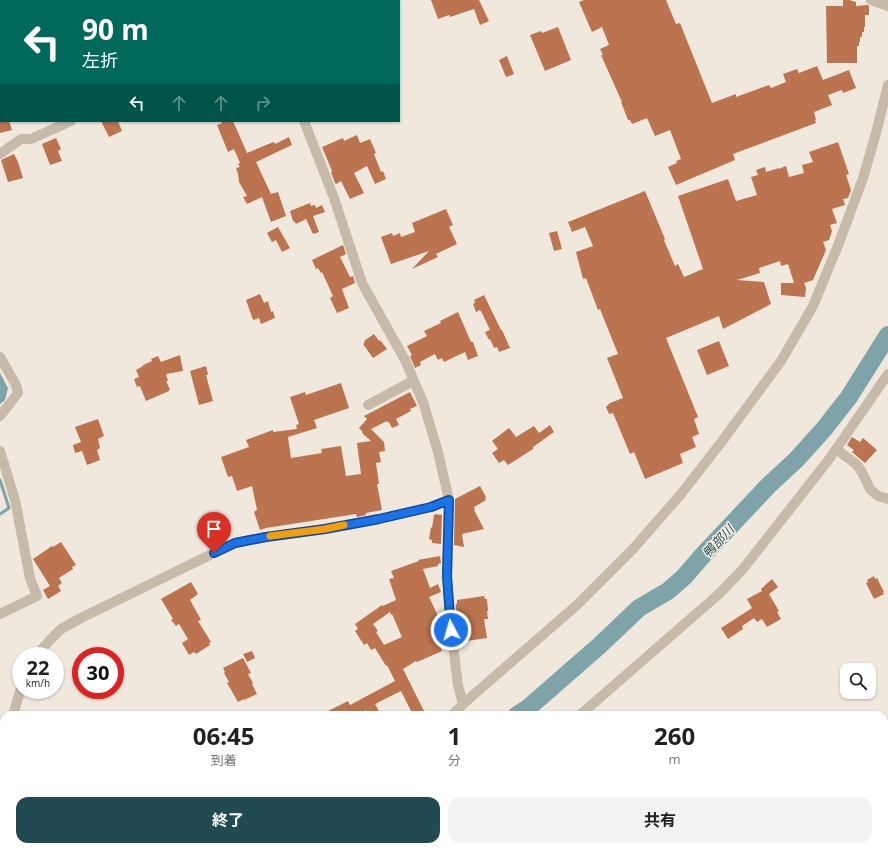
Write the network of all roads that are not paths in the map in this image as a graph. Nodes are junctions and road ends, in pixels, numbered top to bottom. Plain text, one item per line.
1 (871, 0) edge
2 (888, 6) edge
3 (888, 85) edge
4 (69, 122) edge
5 (304, 122) edge
6 (0, 154) edge
7 (0, 357) edge
8 (888, 374) edge
9 (413, 381) junction
10 (368, 405) dead end
11 (0, 416) edge
12 (836, 449) junction
13 (0, 451) edge
14 (888, 499) edge
15 (449, 500) junction
16 (0, 614) edge
17 (44, 647) edge
18 (18, 699) edge
19 (464, 704) junction
20 (14, 711) edge
21 (456, 711) edge
22 (585, 711) edge

1 - 2 street
3 - 19 street
4 - 6 street
5 - 9 street
7 - 11 street
8 - 12 street
9 - 10 street
9 - 15 street
12 - 14 street
12 - 22 street
13 - 16 street
15 - 17 street
15 - 19 street
18 - 20 street
19 - 21 street

